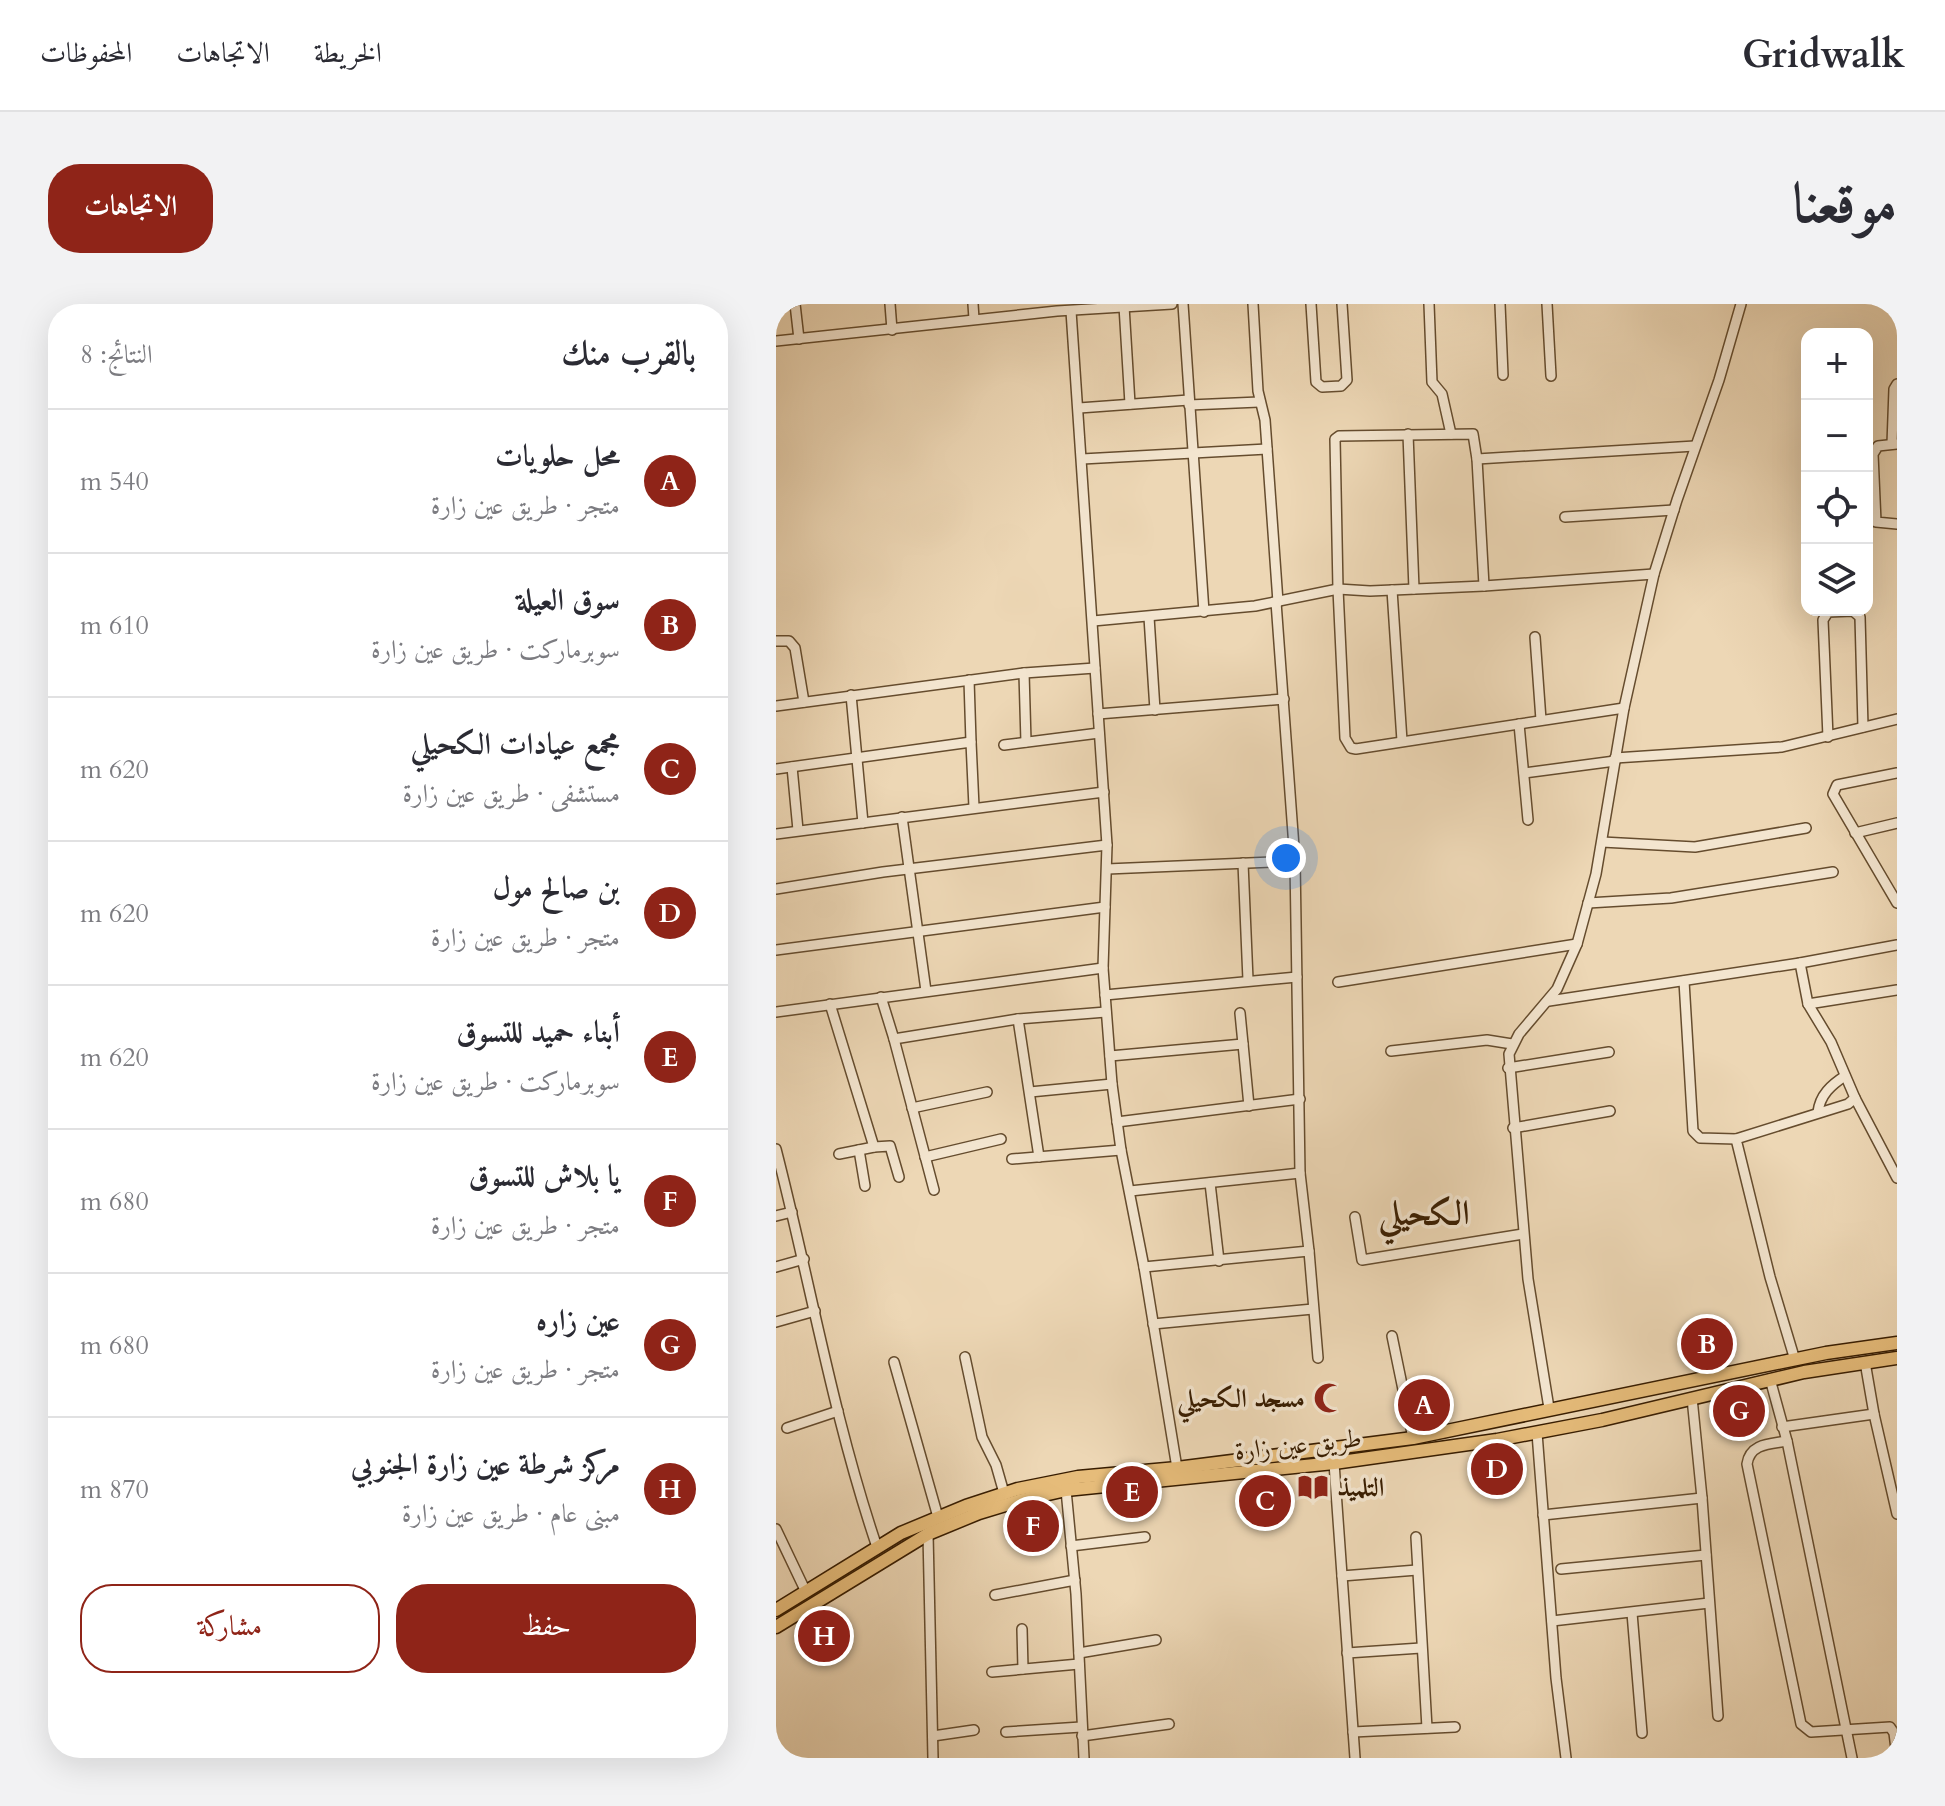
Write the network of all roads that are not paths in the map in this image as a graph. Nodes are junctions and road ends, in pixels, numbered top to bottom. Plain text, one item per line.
1 (795, 304) edge
2 (890, 304) edge
3 (973, 304) edge
4 (1172, 304) edge
5 (1183, 304) edge
6 (1253, 304) edge
7 (1311, 304) edge
8 (1342, 304) edge
9 (1429, 304) edge
10 (1500, 304) edge
11 (1547, 304) edge
12 (1741, 304) edge
13 (1143, 305) edge
14 (1124, 306) junction
15 (1057, 308) edge
16 (1071, 311) junction
17 (974, 319) junction
18 (892, 330) junction
19 (799, 339) junction
20 (776, 341) edge
21 (1503, 375) dead end
22 (1551, 376) dead end
23 (1897, 384) edge
24 (1259, 402) junction
25 (1189, 403) junction
26 (1130, 404) junction
27 (1079, 408) junction
28 (1408, 434) junction
29 (1451, 434) junction
30 (1894, 444) edge
31 (1695, 446) junction
32 (1267, 449) junction
33 (1193, 453) junction
34 (1082, 459) junction
35 (1477, 459) junction
36 (1674, 510) junction
37 (1565, 517) dead end
38 (1897, 524) edge
39 (1654, 574) junction
40 (1484, 586) junction
41 (1338, 589) junction
42 (1414, 589) junction
43 (1392, 590) junction
44 (1277, 602) junction
45 (1204, 612) junction
46 (1149, 617) junction
47 (1093, 621) junction
48 (1535, 637) dead end
49 (776, 641) edge
50 (1095, 668) junction
51 (1024, 673) junction
52 (969, 680) junction
53 (851, 695) junction
54 (1284, 699) junction
55 (804, 702) junction
56 (776, 706) edge
57 (1624, 708) junction
58 (1155, 710) junction
59 (1098, 714) junction
60 (1897, 719) edge
61 (1541, 720) junction
62 (1519, 724) junction
63 (1863, 727) junction
64 (1099, 733) junction
65 (1828, 737) junction
66 (1402, 741) junction
67 (971, 742) junction
68 (1026, 742) junction
69 (1004, 745) dead end
70 (858, 759) junction
71 (1615, 760) junction
72 (792, 767) junction
73 (776, 769) edge
74 (1524, 773) junction
75 (1897, 773) edge
76 (1104, 792) junction
77 (974, 807) junction
78 (902, 817) junction
79 (1528, 820) dead end
80 (863, 823) junction
81 (1897, 823) edge
82 (1806, 828) dead end
83 (798, 830) junction
84 (1855, 833) junction
85 (776, 834) edge
86 (1602, 842) junction
87 (1107, 845) junction
88 (1295, 861) junction
89 (1243, 863) junction
90 (1107, 869) junction
91 (910, 870) junction
92 (1833, 872) dead end
93 (776, 889) edge
94 (1588, 903) junction
95 (1897, 903) edge
96 (1105, 907) junction
97 (916, 933) junction
98 (1577, 944) junction
99 (1897, 945) edge
100 (776, 950) edge
101 (1800, 963) junction
102 (1103, 968) junction
103 (1297, 977) junction
104 (1248, 980) junction
105 (1684, 981) junction
106 (1338, 982) dead end
107 (1897, 990) edge
108 (926, 991) junction
109 (1105, 995) junction
110 (881, 997) junction
111 (1549, 1001) junction
112 (830, 1004) junction
113 (1808, 1004) junction
114 (776, 1012) edge
115 (1106, 1012) junction
116 (1240, 1013) dead end
117 (1018, 1019) junction
118 (894, 1039) junction
119 (1243, 1044) junction
120 (1512, 1044) junction
121 (1391, 1051) dead end
122 (1609, 1052) dead end
123 (1110, 1056) junction
124 (1508, 1068) junction
125 (1845, 1076) junction
126 (1112, 1084) junction
127 (987, 1092) dead end
128 (1030, 1092) junction
129 (1855, 1098) junction
130 (1300, 1099) junction
131 (1249, 1106) junction
132 (912, 1108) junction
133 (1610, 1111) dead end
134 (1818, 1112) junction
135 (1117, 1122) junction
136 (1513, 1128) junction
137 (1001, 1139) dead end
138 (1736, 1139) junction
139 (874, 1147) junction
140 (776, 1149) edge
141 (859, 1150) junction
142 (1121, 1150) junction
143 (839, 1154) dead end
144 (925, 1157) junction
145 (1039, 1157) junction
146 (1012, 1159) dead end
147 (1300, 1173) junction
148 (899, 1177) dead end
149 (1897, 1178) edge
150 (780, 1183) edge
151 (1210, 1183) junction
152 (865, 1186) dead end
153 (934, 1190) dead end
154 (1130, 1191) junction
155 (792, 1212) junction
156 (776, 1216) edge
157 (1355, 1217) dead end
158 (1523, 1234) junction
159 (1309, 1251) junction
160 (804, 1259) junction
161 (1219, 1261) junction
162 (776, 1267) edge
163 (1144, 1267) junction
164 (1313, 1309) junction
165 (815, 1311) junction
166 (776, 1322) edge
167 (1153, 1324) junction
168 (1392, 1336) dead end
169 (1897, 1343) edge
170 (965, 1357) dead end
171 (1318, 1358) dead end
172 (1897, 1358) edge
173 (1795, 1360) junction
174 (894, 1362) dead end
175 (1865, 1362) junction
176 (1770, 1379) junction
177 (1692, 1398) junction
178 (1599, 1399) junction
179 (1549, 1408) junction
180 (838, 1411) junction
181 (1874, 1414) junction
182 (1602, 1420) junction
183 (1491, 1421) junction
184 (1782, 1427) junction
185 (787, 1428) dead end
186 (1537, 1433) junction
187 (1413, 1438) junction
188 (1497, 1440) junction
189 (1787, 1441) junction
190 (1334, 1463) junction
191 (1177, 1468) junction
192 (1894, 1488) edge
193 (1066, 1490) junction
194 (1004, 1493) junction
195 (1702, 1498) junction
196 (1897, 1514) edge
197 (1543, 1515) junction
198 (938, 1517) junction
199 (776, 1529) edge
200 (928, 1534) junction
201 (1145, 1537) dead end
202 (1416, 1537) dead end
203 (1071, 1546) junction
204 (877, 1547) junction
205 (1706, 1555) junction
206 (1561, 1569) dead end
207 (1417, 1570) junction
208 (1342, 1576) junction
209 (1075, 1580) junction
210 (806, 1592) junction
211 (995, 1595) dead end
212 (1709, 1603) junction
213 (776, 1610) edge
214 (1632, 1613) junction
215 (1552, 1621) junction
216 (776, 1627) edge
217 (1022, 1629) dead end
218 (1156, 1640) dead end
219 (1421, 1648) junction
220 (1079, 1653) junction
221 (1347, 1653) junction
222 (1079, 1664) junction
223 (1023, 1669) junction
224 (992, 1672) dead end
225 (1718, 1716) dead end
226 (1169, 1724) dead end
227 (1455, 1727) dead end
228 (1427, 1728) junction
229 (1847, 1729) junction
230 (974, 1730) dead end
231 (1006, 1732) dead end
232 (1082, 1732) junction
233 (1353, 1732) junction
234 (1642, 1733) dead end
235 (933, 1736) junction
236 (1897, 1757) edge
237 (933, 1758) edge
238 (1084, 1758) edge
239 (1355, 1758) edge
240 (1566, 1758) edge
241 (1852, 1758) edge

1 - 19 street
2 - 18 street
3 - 17 street
4 - 13 street
5 - 25 street
6 - 24 street
7 - 8 street
9 - 29 street
10 - 21 street
11 - 22 street
12 - 31 street
13 - 14 street
14 - 16 street
14 - 26 street
15 - 16 street
15 - 17 street
16 - 27 street
17 - 18 street
18 - 19 street
19 - 20 street
23 - 30 street
24 - 25 street
24 - 32 street
25 - 26 street
25 - 33 street
26 - 27 street
27 - 34 street
28 - 29 street
28 - 41 street
28 - 42 street
29 - 35 street
30 - 38 street
31 - 35 street
31 - 36 street
32 - 33 street
32 - 44 street
33 - 34 street
33 - 45 street
34 - 47 street
35 - 40 street
36 - 37 street
36 - 39 street
39 - 40 street
39 - 57 street
40 - 42 street
41 - 43 street
41 - 44 street
41 - 66 street
42 - 43 street
43 - 66 street
44 - 45 street
44 - 54 street
45 - 46 street
46 - 47 street
46 - 58 street
47 - 50 street
48 - 61 street
49 - 55 street
50 - 51 street
50 - 59 street
51 - 52 street
51 - 68 street
52 - 53 street
52 - 67 street
53 - 55 street
53 - 70 street
54 - 58 street
54 - 88 street
55 - 56 street
57 - 61 street
57 - 71 street
58 - 59 street
59 - 64 street
60 - 63 street
61 - 62 street
62 - 66 street
62 - 74 street
63 - 65 street
63 - 65 street
64 - 68 street
64 - 76 street
65 - 71 street
67 - 70 street
67 - 77 street
68 - 69 street
70 - 72 street
70 - 80 street
71 - 74 street
71 - 86 street
72 - 73 street
72 - 83 street
74 - 79 street
75 - 84 street
76 - 77 street
76 - 87 street
77 - 78 street
78 - 80 street
78 - 91 street
80 - 83 street
81 - 84 street
82 - 86 street
83 - 85 street
84 - 95 street
86 - 94 street
87 - 90 street
87 - 91 street
88 - 89 street
88 - 103 street
89 - 90 street
89 - 104 street
90 - 96 street
91 - 93 street
91 - 97 street
92 - 94 street
94 - 98 street
96 - 97 street
96 - 102 street
97 - 100 street
97 - 108 street
98 - 106 street
98 - 111 street
99 - 101 street
101 - 105 street
101 - 113 street
102 - 108 street
102 - 109 street
103 - 104 street
103 - 130 street
104 - 109 street
105 - 111 street
105 - 138 street
107 - 113 street
108 - 110 street
109 - 115 street
110 - 112 street
110 - 118 street
111 - 120 street
112 - 114 street
112 - 139 street
113 - 125 street
115 - 117 street
115 - 123 street
116 - 119 street
117 - 118 street
117 - 128 street
118 - 132 street
119 - 123 street
119 - 131 street
120 - 121 street
120 - 124 street
122 - 124 street
123 - 126 street
124 - 136 street
125 - 129 street
125 - 134 street
126 - 128 street
126 - 135 street
127 - 132 street
128 - 145 street
129 - 134 street
129 - 149 street
130 - 131 street
130 - 147 street
131 - 135 street
132 - 144 street
133 - 136 street
134 - 138 street
135 - 142 street
136 - 158 street
137 - 144 street
138 - 173 street
139 - 141 street
139 - 148 street
140 - 150 street
141 - 143 street
141 - 152 street
142 - 145 street
142 - 154 street
144 - 153 street
145 - 146 street
147 - 151 street
147 - 159 street
150 - 155 street
151 - 154 street
151 - 161 street
154 - 163 street
155 - 156 street
155 - 160 street
157 - 158 street
158 - 179 street
159 - 161 street
159 - 164 street
160 - 162 street
160 - 165 street
161 - 163 street
163 - 167 street
164 - 167 street
164 - 171 street
165 - 166 street
165 - 180 street
167 - 191 street
168 - 187 street
169 - 173 main road, طريق عين زارة
170 - 194 street
172 - 175 main road, طريق عين زارة
173 - 178 main road, طريق عين زارة
174 - 198 street
175 - 176 main road, طريق عين زارة
175 - 181 street
176 - 177 main road, طريق عين زارة
176 - 184 street
177 - 182 main road, طريق عين زارة
177 - 195 street
178 - 179 main road, طريق عين زارة
178 - 182 main road
179 - 183 main road, طريق عين زارة
180 - 185 street
180 - 204 street
181 - 184 street
181 - 192 street
182 - 186 main road, طريق عين زارة
183 - 187 main road, طريق عين زارة
183 - 188 main road
184 - 189 street
186 - 188 main road, طريق عين زارة
186 - 197 street
187 - 191 main road, طريق عين زارة
188 - 190 main road, طريق عين زارة
189 - 229 street
189 - 229 street
190 - 193 main road, طريق عين زارة
190 - 208 street
191 - 194 main road, طريق عين زارة
192 - 196 street
193 - 200 main road, طريق عين زارة
193 - 203 street
194 - 198 main road, طريق عين زارة
195 - 197 street
195 - 205 street
197 - 215 street
198 - 204 main road, طريق عين زارة
199 - 210 street
200 - 216 main road, طريق عين زارة
200 - 235 street
201 - 203 street
202 - 207 street
203 - 209 street
204 - 210 main road, طريق عين زارة
205 - 206 street
205 - 212 street
207 - 208 street
207 - 219 street
208 - 221 street
209 - 211 street
209 - 220 street
210 - 213 main road, طريق عين زارة
212 - 214 street
212 - 225 street
214 - 215 street
214 - 234 street
215 - 240 street
217 - 223 street
218 - 220 street
219 - 221 street
219 - 228 street
220 - 222 street
221 - 233 street
222 - 223 street
222 - 232 street
223 - 224 street
226 - 232 street
227 - 228 street
228 - 233 street
229 - 236 street
229 - 241 street
230 - 235 street
231 - 232 street
232 - 238 street
233 - 239 street
235 - 237 street

